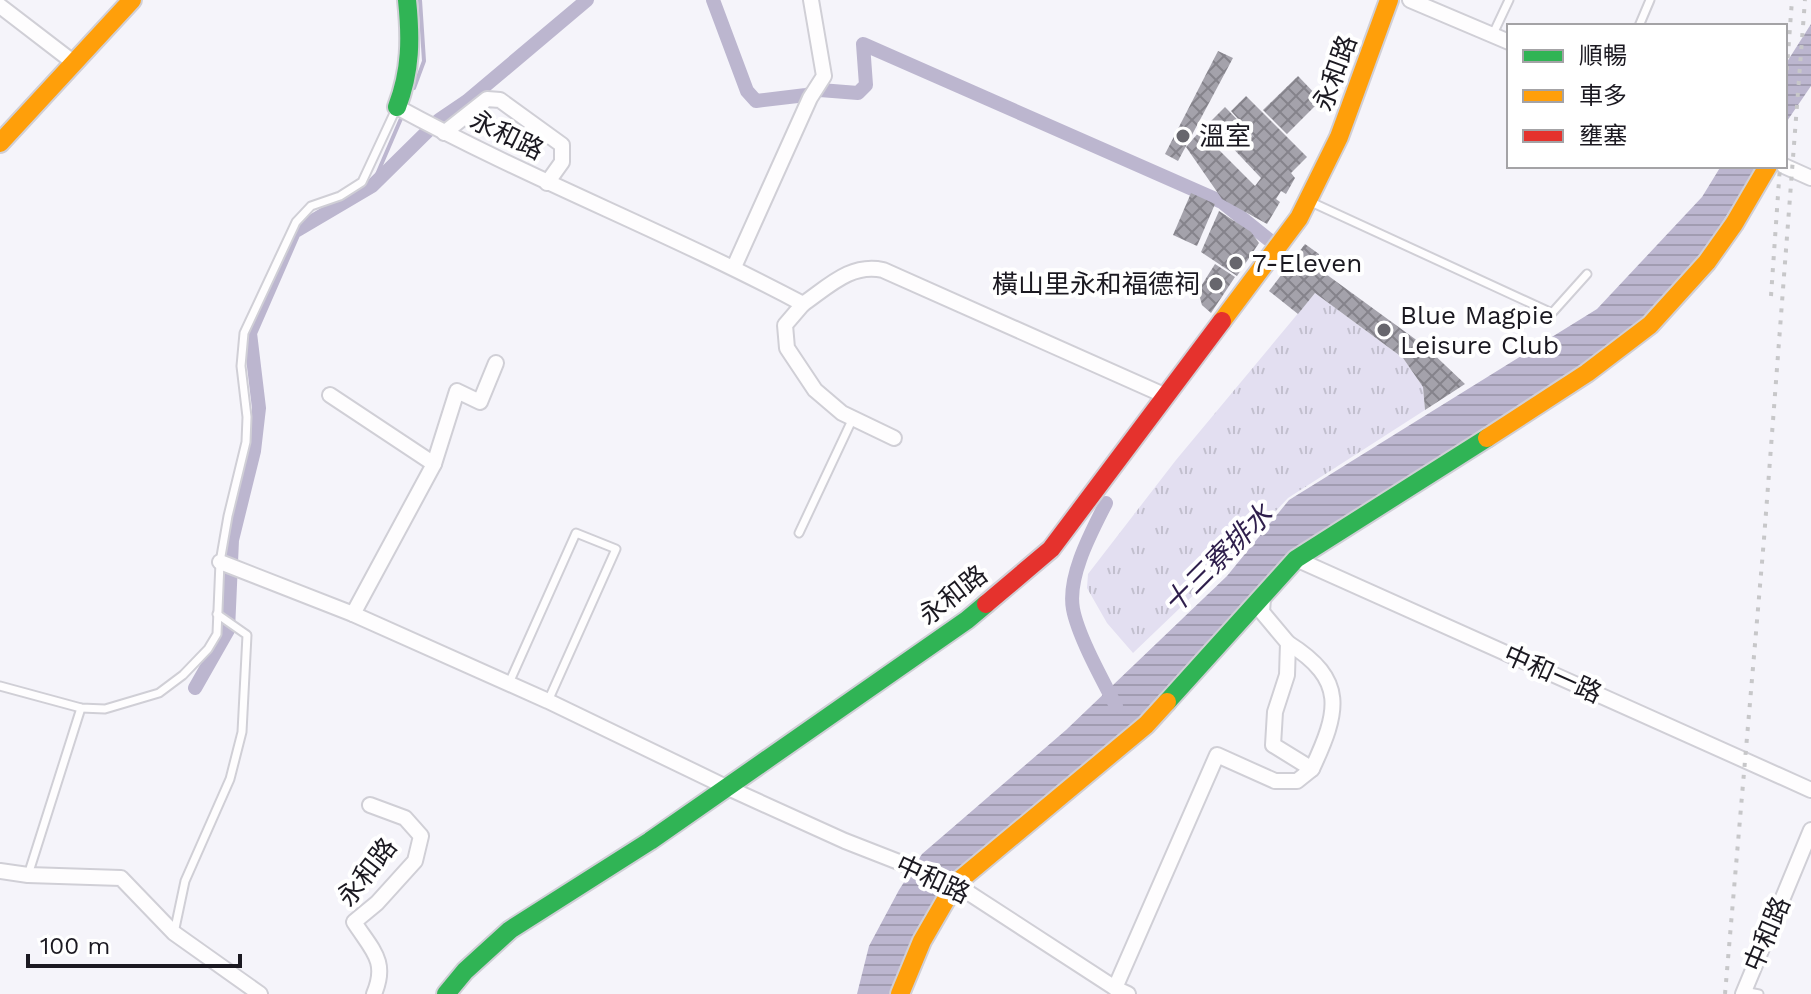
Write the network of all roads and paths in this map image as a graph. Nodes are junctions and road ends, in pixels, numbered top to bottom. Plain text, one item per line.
1 (132, 0) edge
2 (407, 0) edge
3 (811, 0) edge
4 (1410, 0) edge
5 (1509, 0) edge
6 (1650, 0) edge
7 (1385, 1) edge
8 (0, 6) edge
9 (1640, 24) edge
10 (1492, 35) junction
11 (1507, 41) edge
12 (73, 62) junction
13 (397, 107) junction
14 (440, 131) junction
15 (0, 143) edge
16 (1787, 167) edge
17 (1767, 168) edge
18 (1811, 178) edge
19 (547, 183) junction
20 (1308, 200) junction
21 (734, 267) junction
22 (1587, 274) dead end
23 (803, 304) junction
24 (496, 363) dead end
25 (330, 395) dead end
26 (1166, 396) junction
27 (853, 418) junction
28 (894, 438) dead end
29 (434, 464) junction
30 (799, 533) dead end
31 (1296, 559) junction
32 (220, 562) junction
33 (1263, 598) junction
34 (217, 614) junction
35 (353, 614) junction
36 (1288, 643) junction
37 (509, 683) junction
38 (0, 686) edge
39 (548, 701) junction
40 (81, 708) junction
41 (1312, 769) junction
42 (726, 787) junction
43 (1811, 790) edge
44 (370, 805) dead end
45 (1811, 830) edge
46 (1807, 853) edge
47 (0, 871) edge
48 (28, 875) junction
49 (952, 883) junction
50 (174, 933) junction
51 (1121, 991) edge
52 (1747, 993) edge
53 (260, 994) edge
54 (374, 994) edge
55 (446, 994) edge
56 (900, 994) edge

1 - 12 street
2 - 13 street
3 - 21 street
4 - 10 street
5 - 10 lane
6 - 9 lane
7 - 20 street, 永和路
8 - 12 street
10 - 11 street
12 - 15 street
13 - 14 street
13 - 32 lane
14 - 19 street, 永和路
14 - 19 street, 永和路
16 - 18 street
17 - 31 street
19 - 21 street, 永和路
20 - 22 lane
20 - 26 street, 永和路
21 - 23 street, 永和路
23 - 26 street
23 - 27 street
24 - 29 street
25 - 29 street
26 - 42 street, 永和路
27 - 28 street
27 - 30 lane
29 - 35 street
31 - 33 street
31 - 43 street, 中和一路
32 - 34 lane
32 - 35 street
33 - 36 street
33 - 49 street
34 - 40 lane
34 - 50 lane
35 - 37 street
36 - 41 street
36 - 41 street
37 - 39 street
37 - 39 lane
38 - 40 lane
39 - 42 street
40 - 48 lane
41 - 51 street
42 - 49 street, 中和路
42 - 55 street, 永和路
44 - 54 street, 永和路
45 - 46 street, 中和路
46 - 52 street, 中和路
47 - 48 street
48 - 50 street
49 - 51 street, 中和路
49 - 56 street
50 - 53 street

